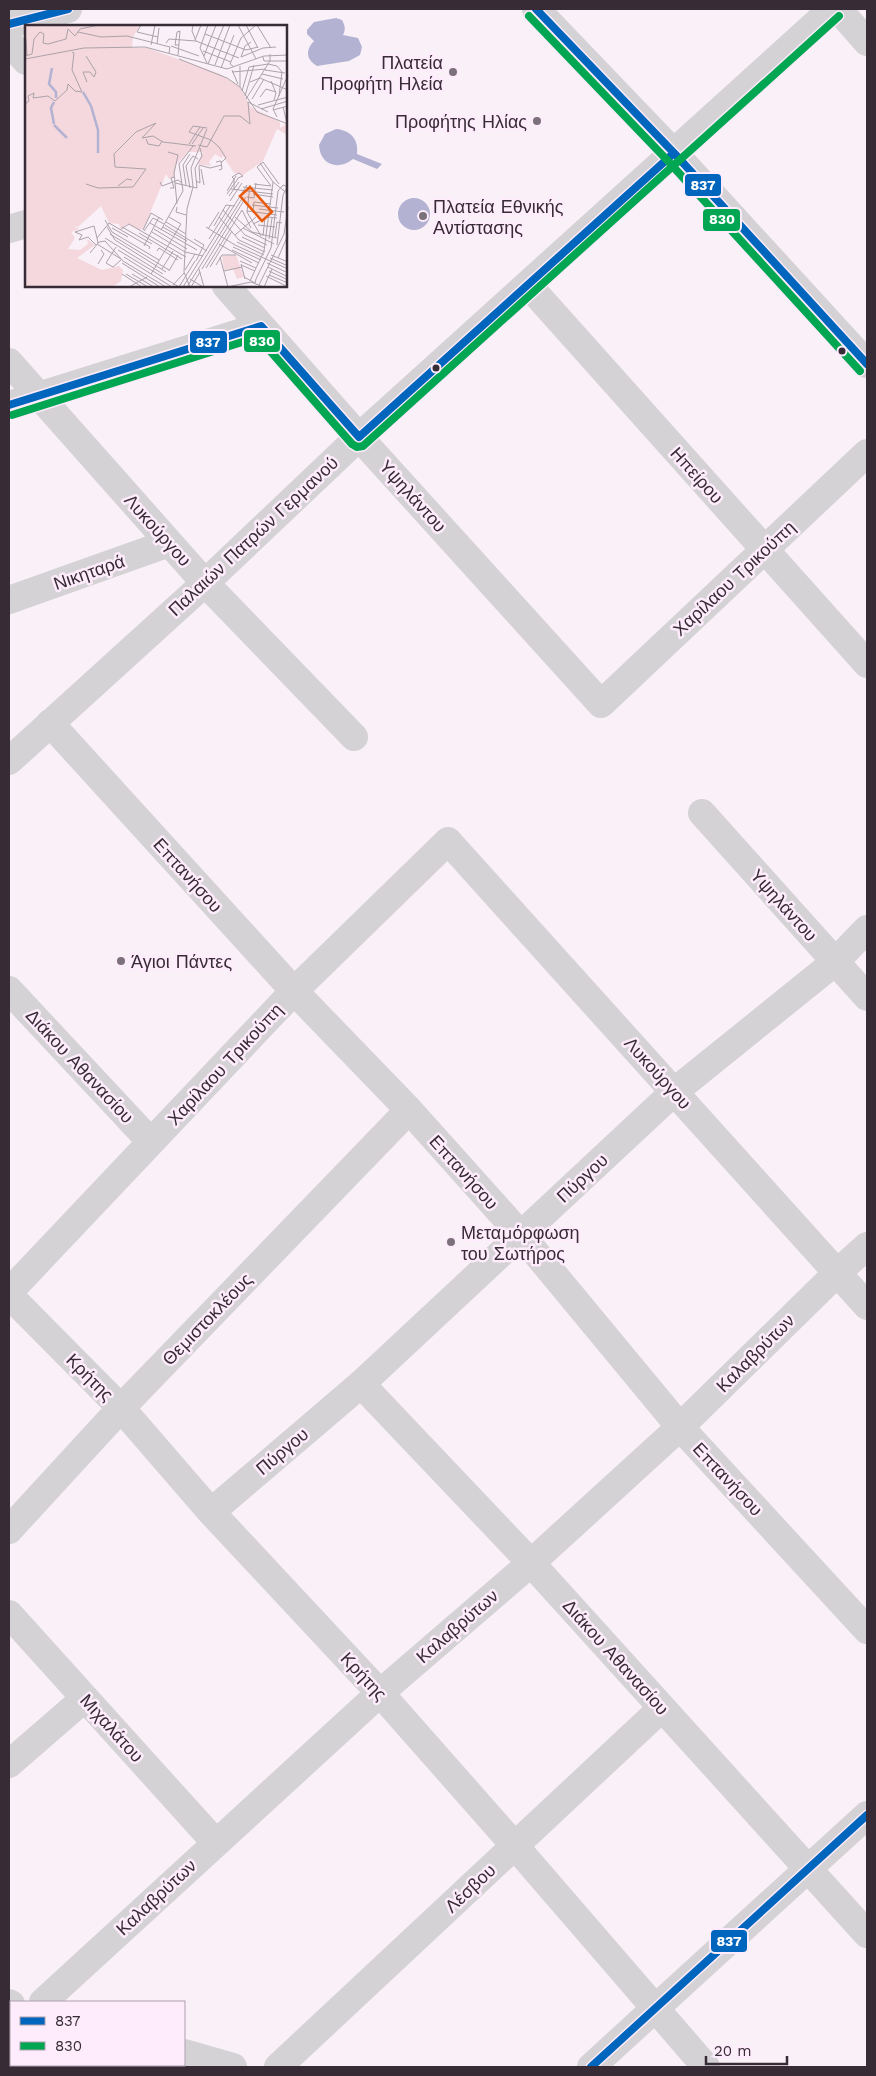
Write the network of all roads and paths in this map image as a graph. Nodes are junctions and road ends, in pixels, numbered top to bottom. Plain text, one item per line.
1 (68, 9) edge
2 (536, 9) edge
3 (832, 9) edge
4 (838, 9) edge
5 (9, 24) edge
6 (9, 42) edge
7 (867, 42) edge
8 (25, 60) edge
9 (674, 154) junction
10 (25, 224) edge
11 (9, 229) edge
12 (528, 285) junction
13 (228, 288) edge
14 (261, 326) junction
15 (9, 362) edge
16 (867, 364) edge
17 (38, 396) junction
18 (9, 404) edge
19 (359, 437) junction
20 (867, 453) edge
21 (170, 543) junction
22 (764, 549) junction
23 (204, 583) junction
24 (9, 600) edge
25 (867, 664) edge
26 (601, 704) joint
27 (50, 723) junction
28 (354, 737) dead end
29 (9, 760) edge
30 (702, 813) dead end
31 (448, 841) joint
32 (867, 929) edge
33 (835, 962) junction
34 (9, 990) edge
35 (294, 991) junction
36 (867, 997) edge
37 (675, 1091) junction
38 (409, 1110) junction
39 (152, 1142) junction
40 (520, 1235) junction
41 (867, 1246) edge
42 (836, 1273) junction
43 (9, 1294) edge
44 (867, 1306) edge
45 (361, 1384) junction
46 (121, 1408) junction
47 (680, 1426) junction
48 (211, 1512) junction
49 (9, 1530) edge
50 (531, 1563) junction
51 (9, 1614) edge
52 (867, 1630) edge
53 (380, 1693) junction
54 (85, 1698) junction
55 (662, 1708) junction
56 (9, 1764) edge
57 (867, 1815) edge
58 (215, 1842) junction
59 (516, 1846) junction
60 (808, 1869) junction
61 (867, 1934) edge
62 (44, 2001) edge
63 (656, 2008) junction
64 (185, 2053) edge
65 (233, 2067) edge
66 (278, 2067) edge
67 (591, 2067) edge
68 (706, 2067) edge

1 - 5 street
2 - 9 street
3 - 9 street, Παλαιών Πατρών Γερμανού
4 - 7 street
6 - 8 street
9 - 12 street, Παλαιών Πατρών Γερμανού
9 - 16 street
10 - 11 street
12 - 19 street, Παλαιών Πατρών Γερμανού
12 - 22 street, Ηπείρου
13 - 14 street, Υψηλάντου
14 - 17 street
14 - 19 street, Υψηλάντου
15 - 17 street, Λυκούργου
17 - 18 street
17 - 21 street, Λυκούργου
19 - 23 street, Παλαιών Πατρών Γερμανού
19 - 26 street, Υψηλάντου
20 - 22 street, Χαρίλαου Τρικούπη
21 - 23 street, Λυκούργου
21 - 24 street, Νικηταρά
22 - 25 street, Ηπείρου
22 - 26 street, Χαρίλαου Τρικούπη
23 - 27 street, Παλαιών Πατρών Γερμανού
23 - 28 street, Λυκούργου
27 - 29 street, Παλαιών Πατρών Γερμανού
27 - 35 street, Επτανήσου
30 - 33 street, Υψηλάντου
31 - 35 street, Χαρίλαου Τρικούπη
31 - 37 street, Λυκούργου
32 - 33 street, Πύργου
33 - 36 street, Υψηλάντου
33 - 37 street, Πύργου
34 - 39 street, Διάκου Αθανασίου
35 - 38 street, Επτανήσου
35 - 39 street, Χαρίλαου Τρικούπη
37 - 40 street, Πύργου
37 - 42 street, Λυκούργου
38 - 40 street, Επτανήσου
38 - 46 street, Θεμιστοκλέους
39 - 43 street, Χαρίλαου Τρικούπη
40 - 45 street, Πύργου
40 - 47 street, Επτανήσου
41 - 42 street, Καλαβρύτων
42 - 44 street, Λυκούργου
42 - 47 street, Καλαβρύτων
43 - 46 street, Κρήτης
45 - 48 street, Πύργου
45 - 50 street, Διάκου Αθανασίου
46 - 48 street, Κρήτης
46 - 49 street, Θεμιστοκλέους
47 - 50 street, Καλαβρύτων
47 - 52 street, Επτανήσου
48 - 53 street, Κρήτης
50 - 53 street, Καλαβρύτων
50 - 55 street, Διάκου Αθανασίου
51 - 54 street, Μιχαλάτου
53 - 58 street, Καλαβρύτων
53 - 59 street, Κρήτης
54 - 56 street
54 - 58 street, Μιχαλάτου
55 - 59 street, Λέσβου
55 - 60 street, Διάκου Αθανασίου
57 - 60 street
58 - 62 street, Καλαβρύτων
59 - 63 street, Κρήτης
59 - 66 street, Λέσβου
60 - 61 street, Διάκου Αθανασίου
60 - 63 street
63 - 67 street
63 - 68 street, Κρήτης
64 - 65 street

